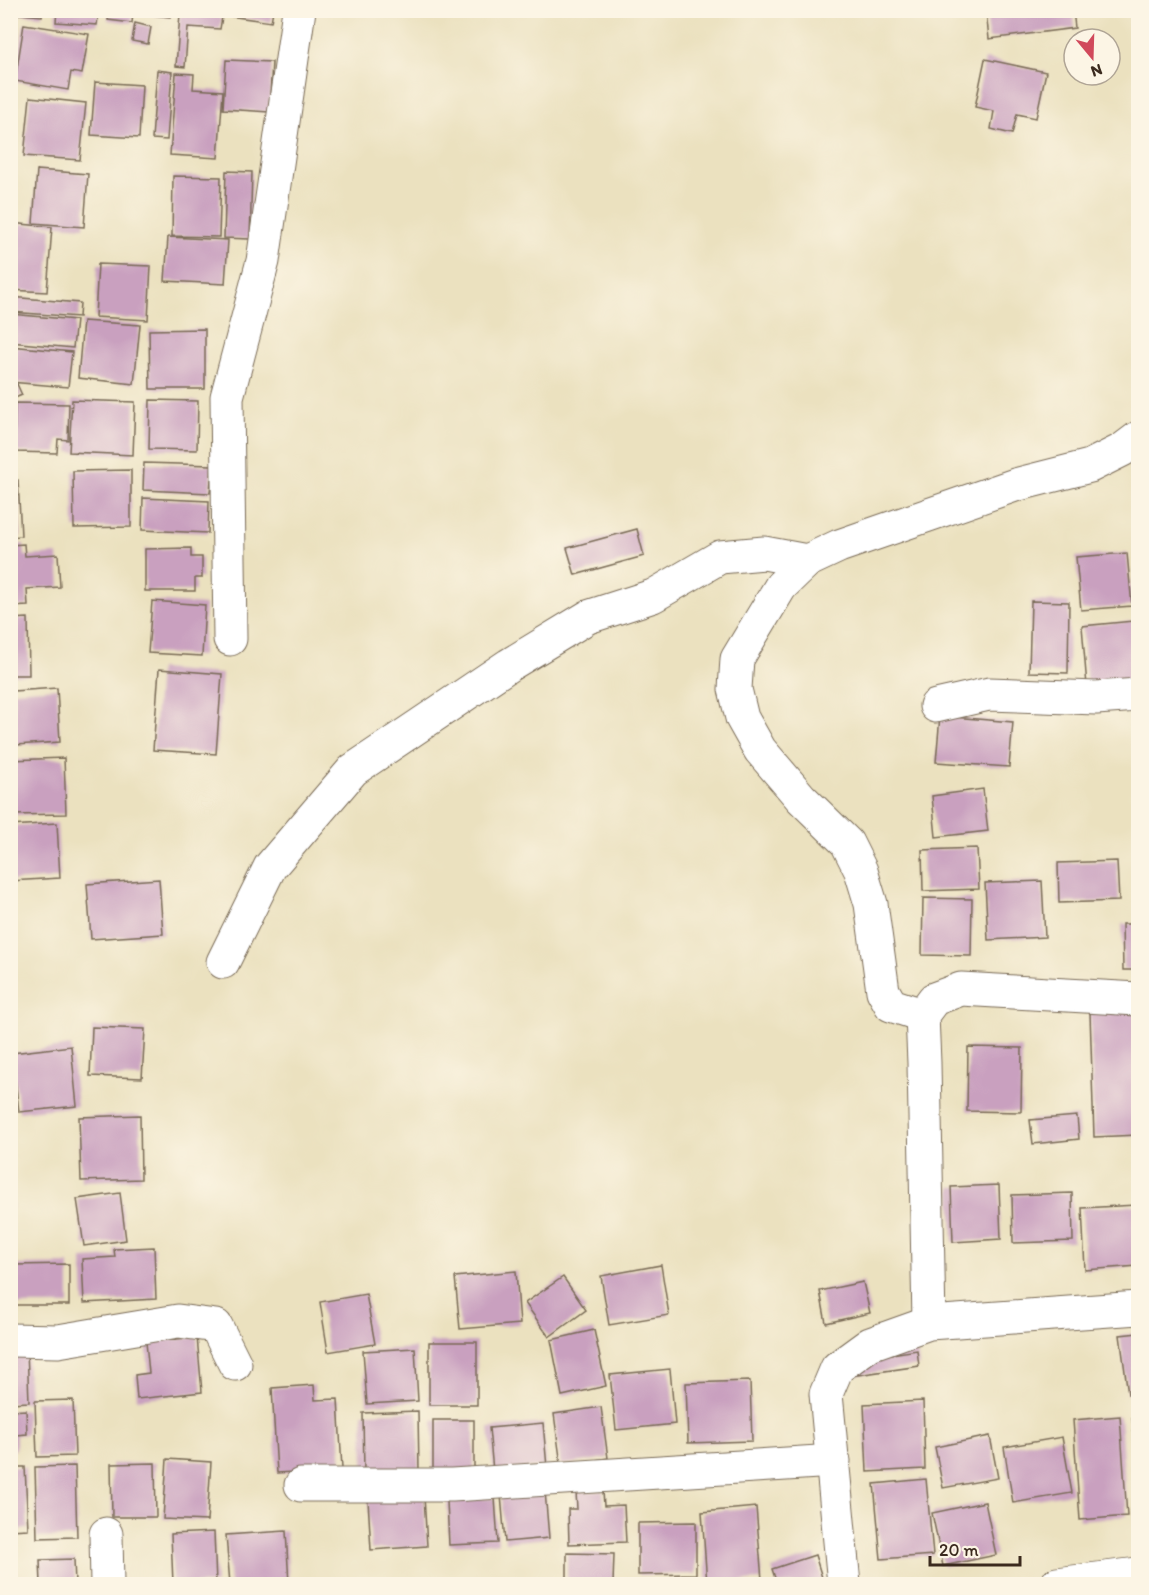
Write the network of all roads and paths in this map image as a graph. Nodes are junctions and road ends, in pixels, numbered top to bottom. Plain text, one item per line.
1 (299, 10) edge
2 (1138, 438) edge
3 (807, 561) junction
4 (230, 639) dead end
5 (1138, 695) edge
6 (936, 706) dead end
7 (223, 962) dead end
8 (1138, 999) edge
9 (922, 1015) junction
10 (1138, 1308) edge
11 (929, 1323) junction
12 (10, 1340) edge
13 (235, 1364) dead end
14 (834, 1461) junction
15 (301, 1485) dead end
16 (106, 1534) dead end
17 (1138, 1574) edge
18 (107, 1584) edge
19 (844, 1584) edge
20 (1057, 1584) edge

1 - 4 street
2 - 3 street
3 - 7 street
3 - 9 street
5 - 6 street
8 - 9 street
9 - 11 street
10 - 11 street
11 - 14 street
12 - 13 street
14 - 15 street
14 - 19 street
16 - 18 street
17 - 20 street

